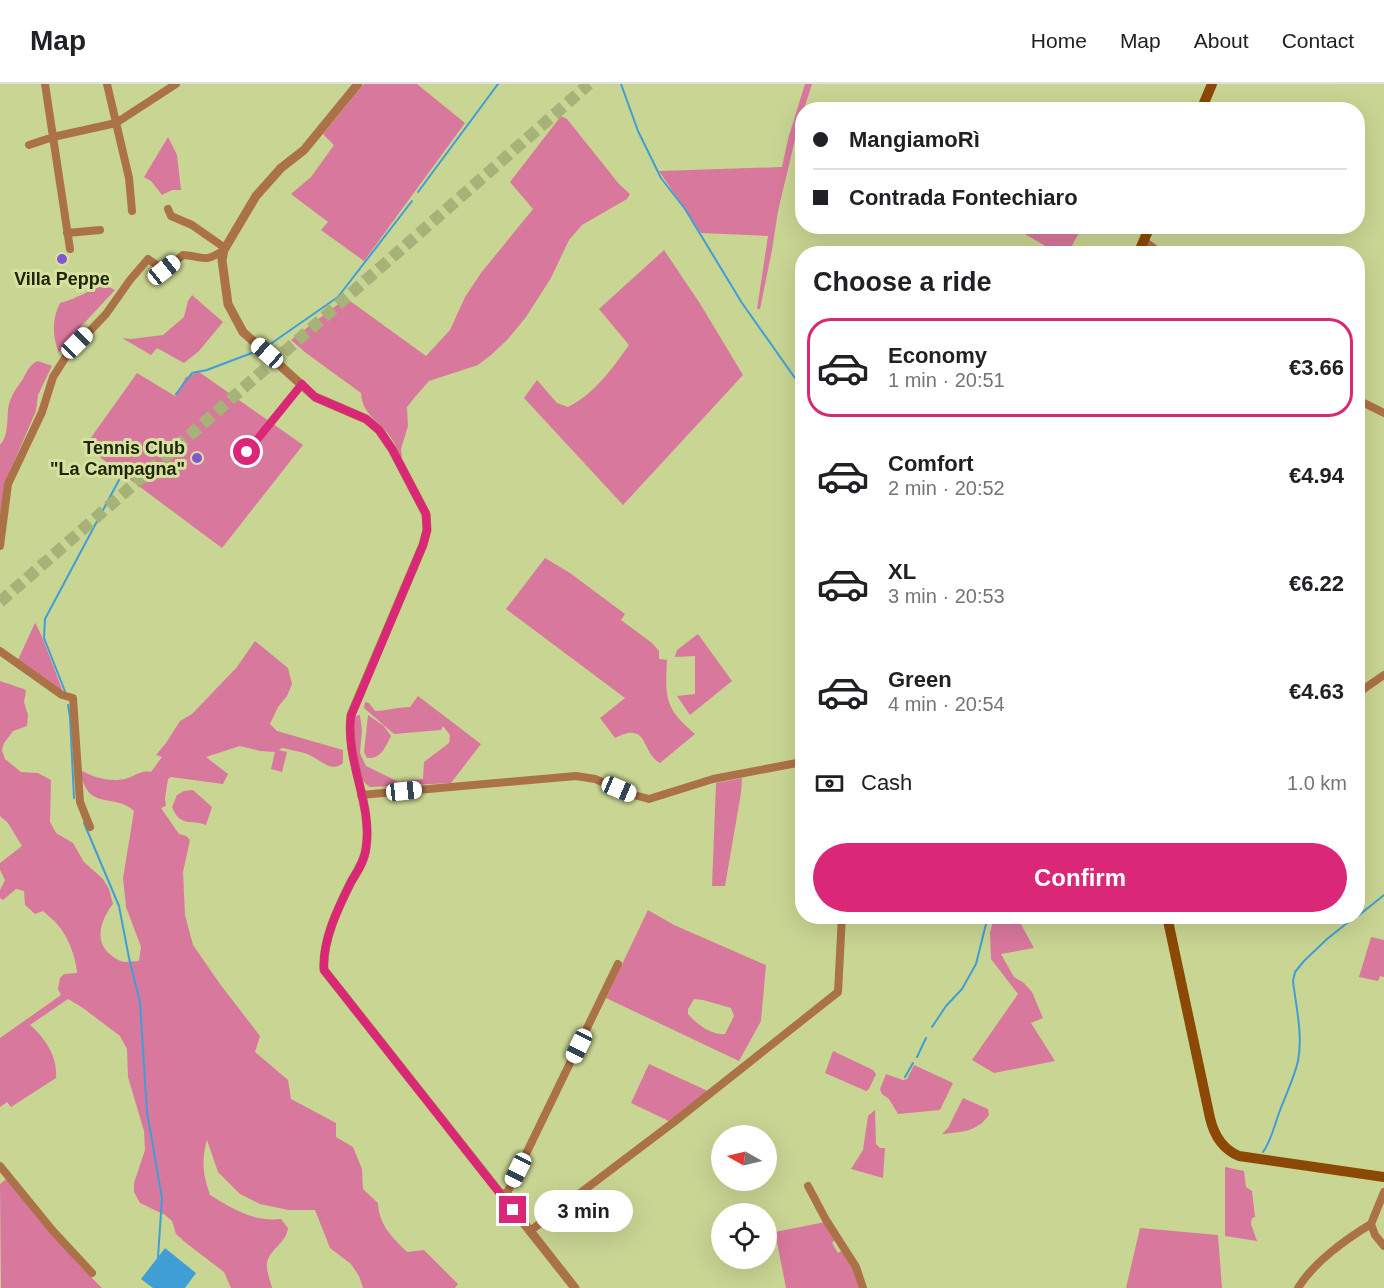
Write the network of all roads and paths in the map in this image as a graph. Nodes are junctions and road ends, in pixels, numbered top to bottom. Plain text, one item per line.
1 (45, 84) edge
2 (107, 84) edge
3 (176, 84) edge
4 (358, 84) edge
5 (1212, 84) edge
6 (1205, 102) edge
7 (116, 123) junction
8 (53, 137) junction
9 (28, 145) dead end
10 (168, 209) dead end
11 (132, 211) dead end
12 (100, 231) dead end
13 (67, 233) junction
14 (1147, 234) edge
15 (1144, 241) junction
16 (1142, 246) edge
17 (1151, 246) edge
18 (70, 249) dead end
19 (225, 249) junction
20 (302, 384) junction
21 (1365, 404) edge
22 (1384, 413) edge
23 (247, 452) dead end
24 (0, 546) edge
25 (0, 651) edge
26 (1384, 675) edge
27 (1365, 688) edge
28 (795, 763) edge
29 (361, 795) junction
30 (90, 827) dead end
31 (842, 924) edge
32 (1169, 924) edge
33 (618, 964) dead end
34 (0, 1166) edge
35 (1384, 1177) edge
36 (808, 1186) dead end
37 (1384, 1192) edge
38 (501, 1196) junction
39 (1371, 1224) junction
40 (530, 1231) junction
41 (1384, 1246) edge
42 (92, 1273) dead end
43 (575, 1288) edge
44 (863, 1288) edge
45 (1298, 1288) edge

1 - 8 street
2 - 7 street
3 - 7 street
4 - 19 street
5 - 6 main road
7 - 8 street
7 - 11 street
8 - 9 street
8 - 13 street
10 - 19 street
12 - 13 street
13 - 18 street
14 - 15 main road
15 - 16 main road
15 - 17 street
19 - 20 street
19 - 24 street
20 - 23 street
20 - 29 street
21 - 22 street
25 - 30 street
26 - 27 street
28 - 29 street
29 - 38 street
31 - 40 street
32 - 35 main road
33 - 38 street
34 - 42 street
36 - 44 street
37 - 39 street
38 - 40 street
39 - 41 street
39 - 45 street
40 - 43 street

